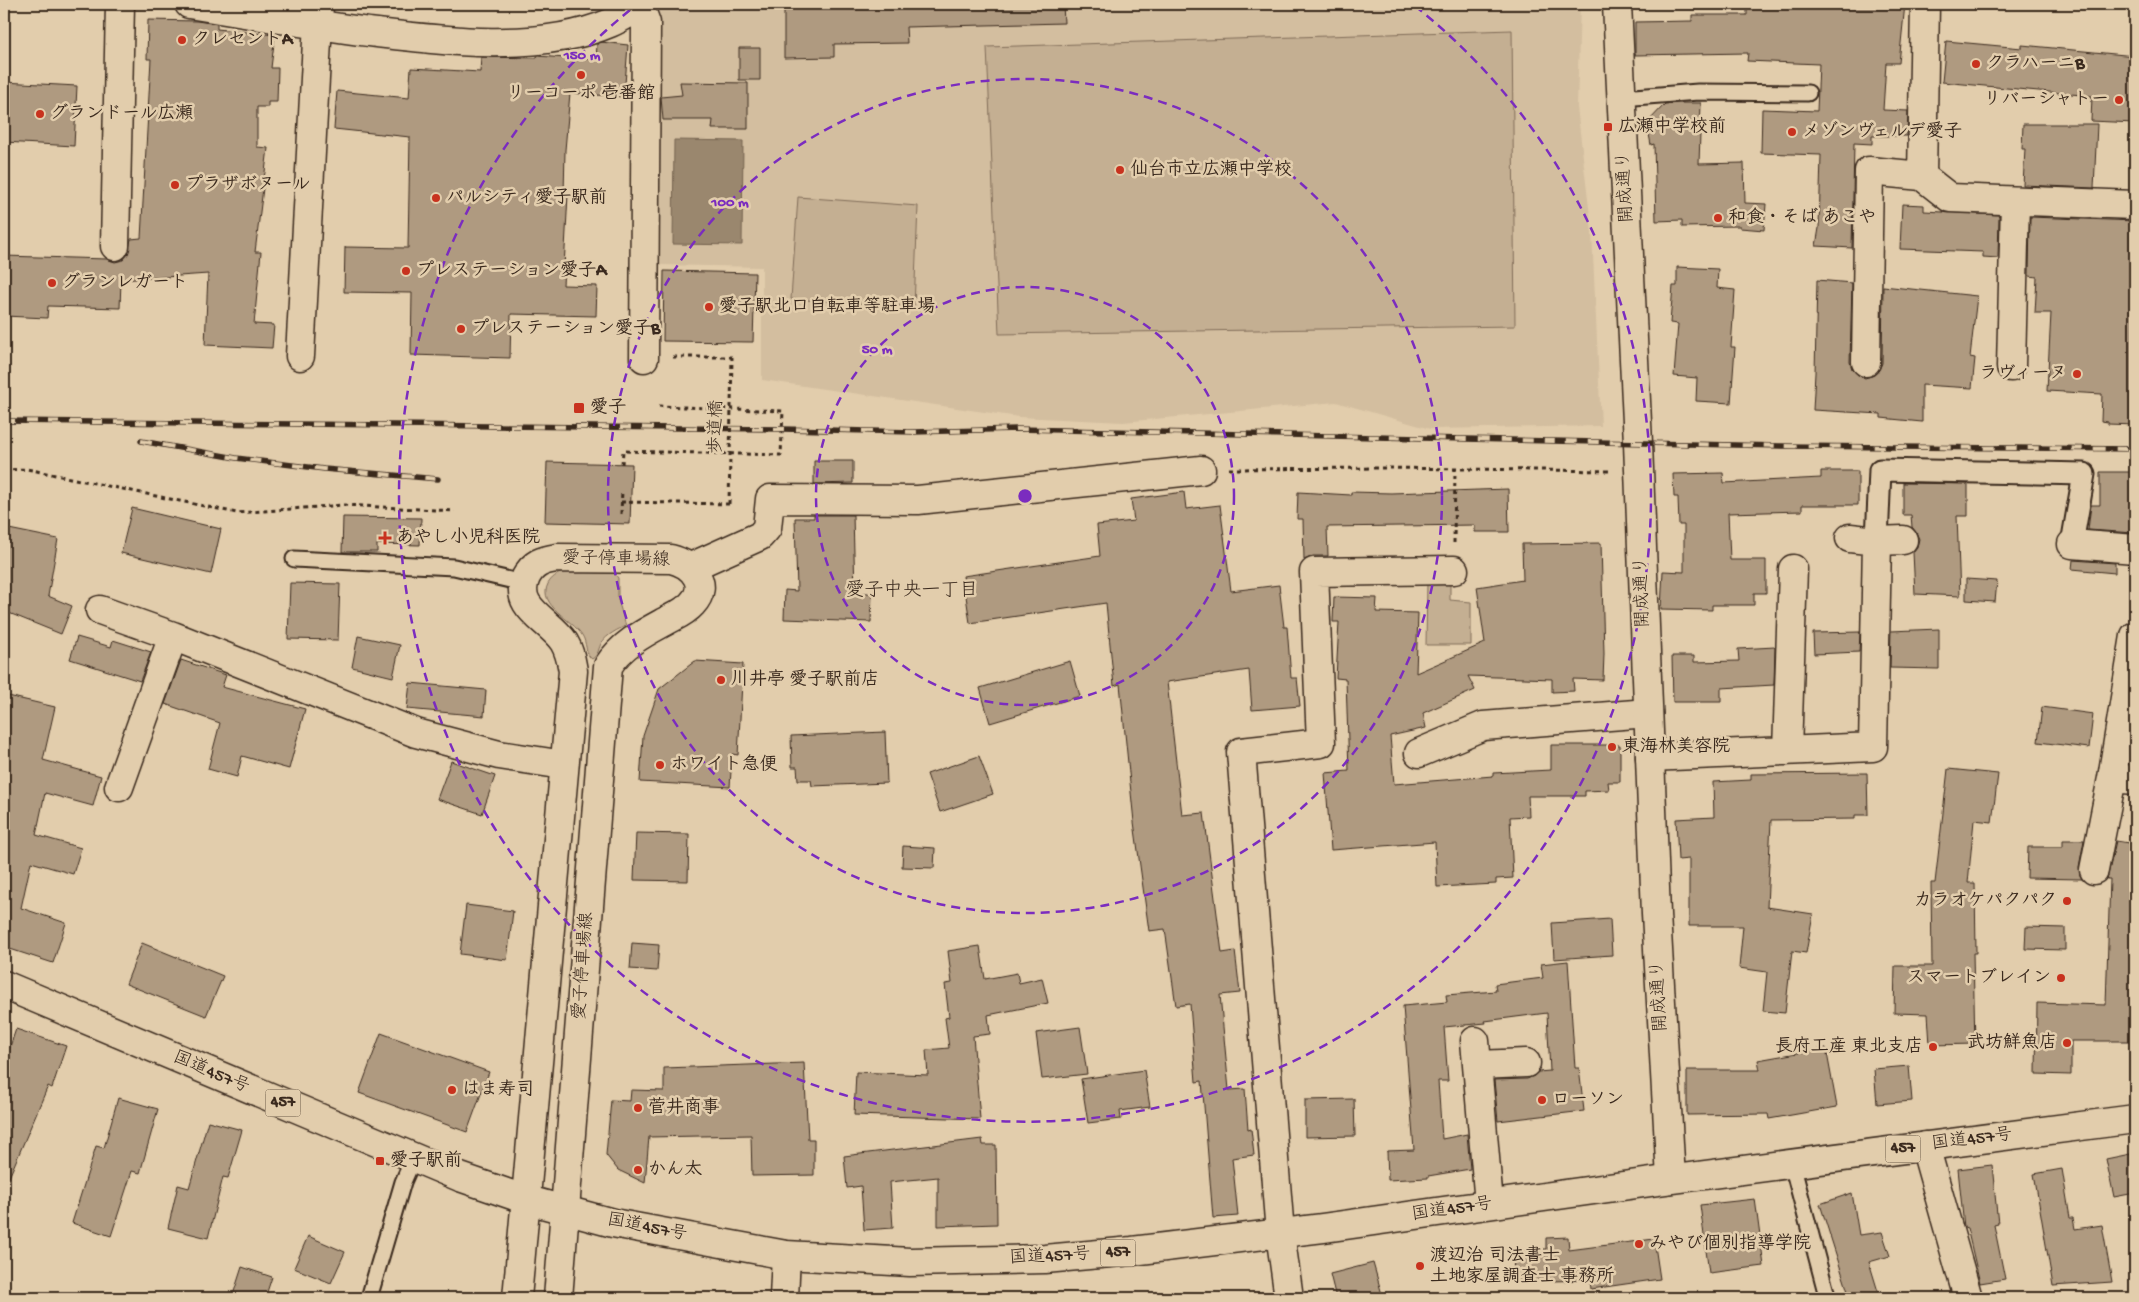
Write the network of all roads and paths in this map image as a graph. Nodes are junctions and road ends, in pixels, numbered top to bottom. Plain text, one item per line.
1 (120, 4) edge
2 (188, 4) edge
3 (1617, 4) edge
4 (1925, 4) edge
5 (640, 5) edge
6 (318, 14) edge
7 (1808, 93) dead end
8 (1622, 98) junction
9 (1922, 176) junction
10 (2015, 201) junction
11 (2135, 205) edge
12 (115, 246) dead end
13 (300, 356) dead end
14 (644, 358) joint
15 (1866, 362) dead end
16 (2011, 367) dead end
17 (659, 406) dead end
18 (622, 464) dead end
19 (1455, 469) junction
20 (4, 470) edge
21 (1200, 470) joint
22 (1613, 471) dead end
23 (622, 490) dead end
24 (621, 502) junction
25 (455, 510) dead end
26 (621, 514) dead end
27 (1850, 538) dead end
28 (1904, 540) dead end
29 (1877, 541) junction
30 (2072, 544) joint
31 (2135, 549) edge
32 (294, 559) dead end
33 (690, 567) junction
34 (1793, 569) dead end
35 (1454, 570) joint
36 (523, 583) junction
37 (100, 610) dead end
38 (173, 636) junction
39 (2135, 636) edge
40 (1648, 713) junction
41 (1787, 751) junction
42 (1419, 753) dead end
43 (1650, 757) junction
44 (564, 765) junction
45 (2124, 779) edge
46 (119, 787) dead end
47 (2094, 870) dead end
48 (4, 985) edge
49 (1526, 1062) dead end
50 (2135, 1119) edge
51 (1925, 1146) junction
52 (414, 1157) junction
53 (1792, 1164) junction
54 (1671, 1179) junction
55 (524, 1199) junction
56 (1489, 1204) junction
57 (565, 1211) junction
58 (1280, 1233) junction
59 (786, 1255) junction
60 (1826, 1292) dead end
61 (369, 1298) edge
62 (516, 1298) edge
63 (558, 1298) edge
64 (784, 1298) edge
65 (1289, 1298) edge
66 (1968, 1298) edge

1 - 12 main road
2 - 6 main road
3 - 8 main road, 開成通り
4 - 9 main road
5 - 6 main road
5 - 14 main road
6 - 13 main road
7 - 8 lane
8 - 40 main road, 開成通り
9 - 10 main road
9 - 15 main road
10 - 11 main road
10 - 16 main road
14 - 24 path, 歩道橋, bridge
17 - 18 path
19 - 21 path
19 - 22 path
19 - 35 path
20 - 25 path
21 - 33 main road
23 - 24 path
24 - 26 path
27 - 29 main road
28 - 29 main road
29 - 30 street
29 - 41 main road
30 - 31 main road
32 - 36 lane
33 - 36 main road, 愛子停車場線
33 - 57 main road, 愛子停車場線
34 - 41 main road
35 - 58 main road
36 - 44 main road
37 - 38 main road
38 - 44 main road
38 - 46 main road
39 - 45 main road
40 - 42 main road
40 - 43 main road, 開成通り
41 - 43 main road
43 - 54 main road, 開成通り
44 - 55 main road
45 - 47 main road
48 - 52 main road, 国道457号 / 457
49 - 56 main road
50 - 51 main road, 国道457号 / 457
51 - 53 main road, 国道457号 / 457
51 - 66 main road
52 - 55 main road, 国道457号 / 457
52 - 61 lane
53 - 54 main road, 国道457号 / 457
53 - 60 lane
54 - 56 main road, 国道457号 / 457
55 - 57 main road, 国道457号 / 457
55 - 62 main road
56 - 58 main road, 国道457号 / 457
57 - 59 main road, 国道457号 / 457
57 - 63 main road
58 - 59 main road, 国道457号 / 457
58 - 65 main road
59 - 64 main road

